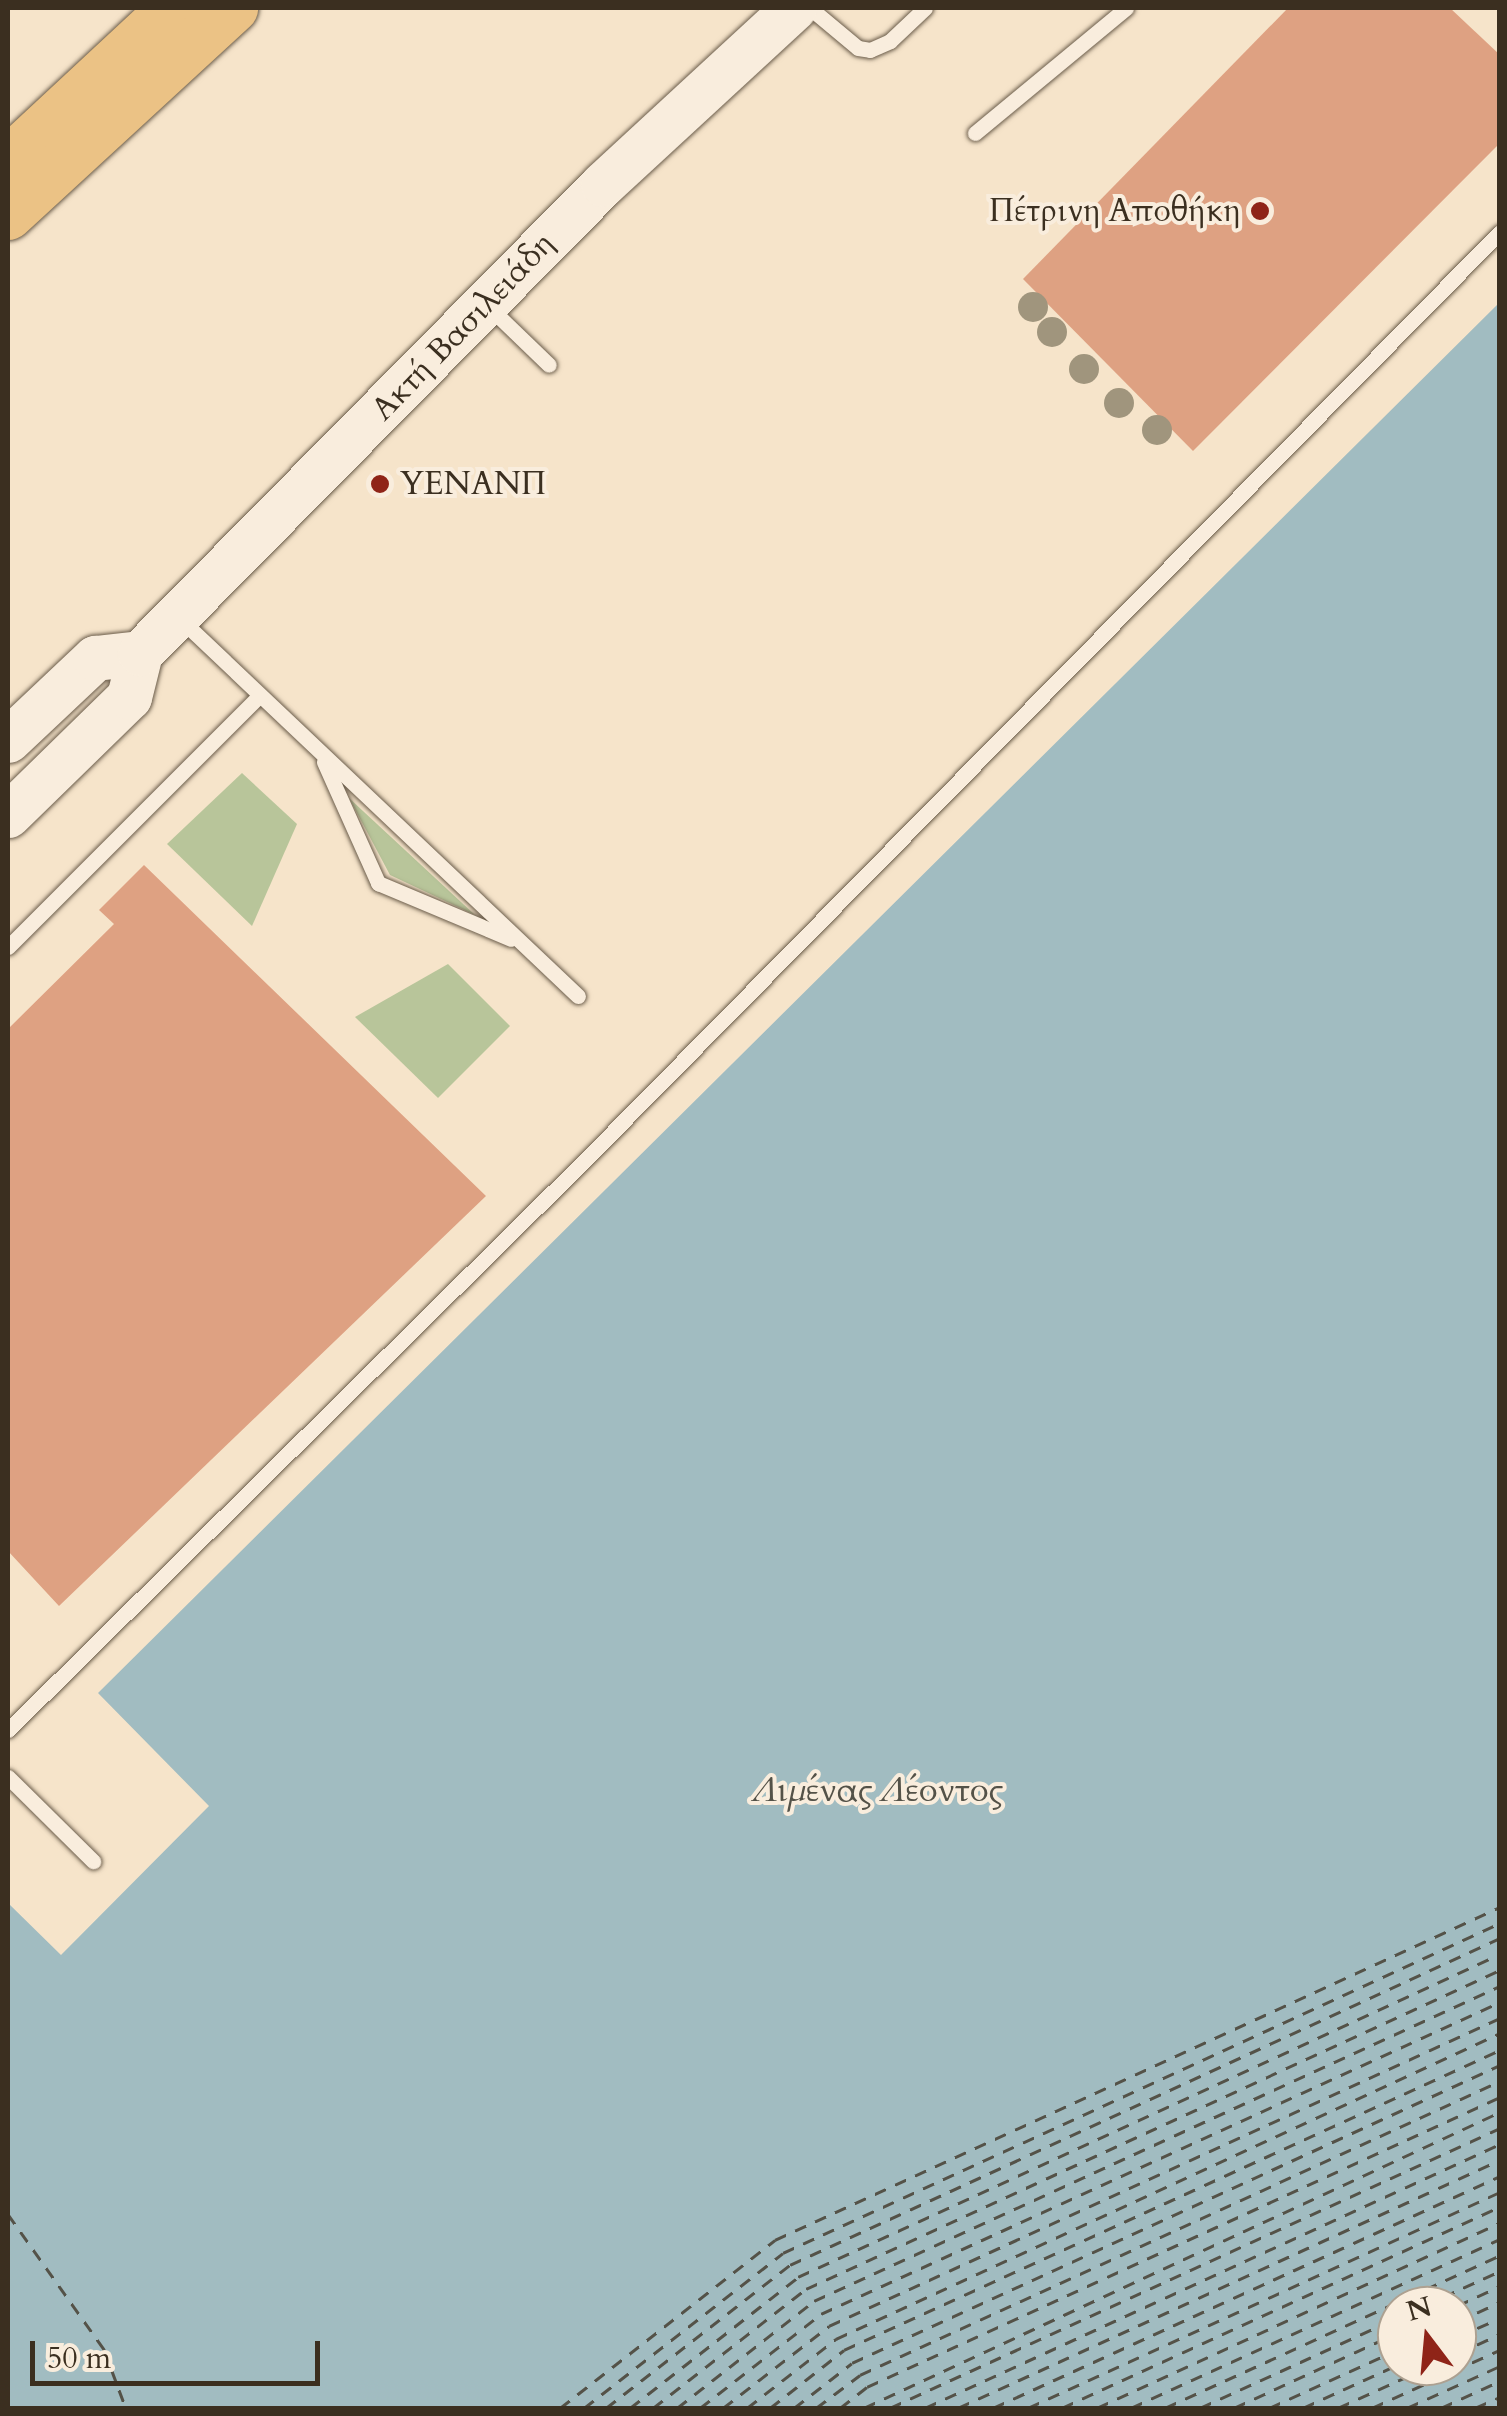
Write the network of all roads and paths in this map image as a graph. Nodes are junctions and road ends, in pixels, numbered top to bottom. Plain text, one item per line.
1 (174, 8) edge
2 (233, 8) edge
3 (794, 8) edge
4 (810, 8) edge
5 (925, 8) edge
6 (1126, 8) edge
7 (975, 133) dead end
8 (8, 162) edge
9 (8, 215) edge
10 (1500, 232) edge
11 (486, 304) junction
12 (549, 365) dead end
13 (177, 615) junction
14 (140, 654) junction
15 (259, 696) junction
16 (8, 740) edge
17 (320, 753) junction
18 (8, 815) edge
19 (522, 944) junction
20 (8, 947) edge
21 (578, 996) dead end
22 (8, 1730) edge
23 (8, 1777) edge
24 (93, 1860) dead end

1 - 8 main road
2 - 9 main road
3 - 11 street, Ακτή Βασιλειάδη
4 - 5 lane
6 - 7 lane
10 - 22 lane
11 - 12 lane
11 - 13 street, Ακτή Βασιλειάδη
13 - 14 street, Ακτή Βασιλειάδη
13 - 15 lane
14 - 16 street
14 - 18 street, Ακτή Βασιλειάδη
15 - 17 lane
15 - 20 lane
17 - 19 lane
17 - 19 lane
19 - 21 lane
23 - 24 lane

